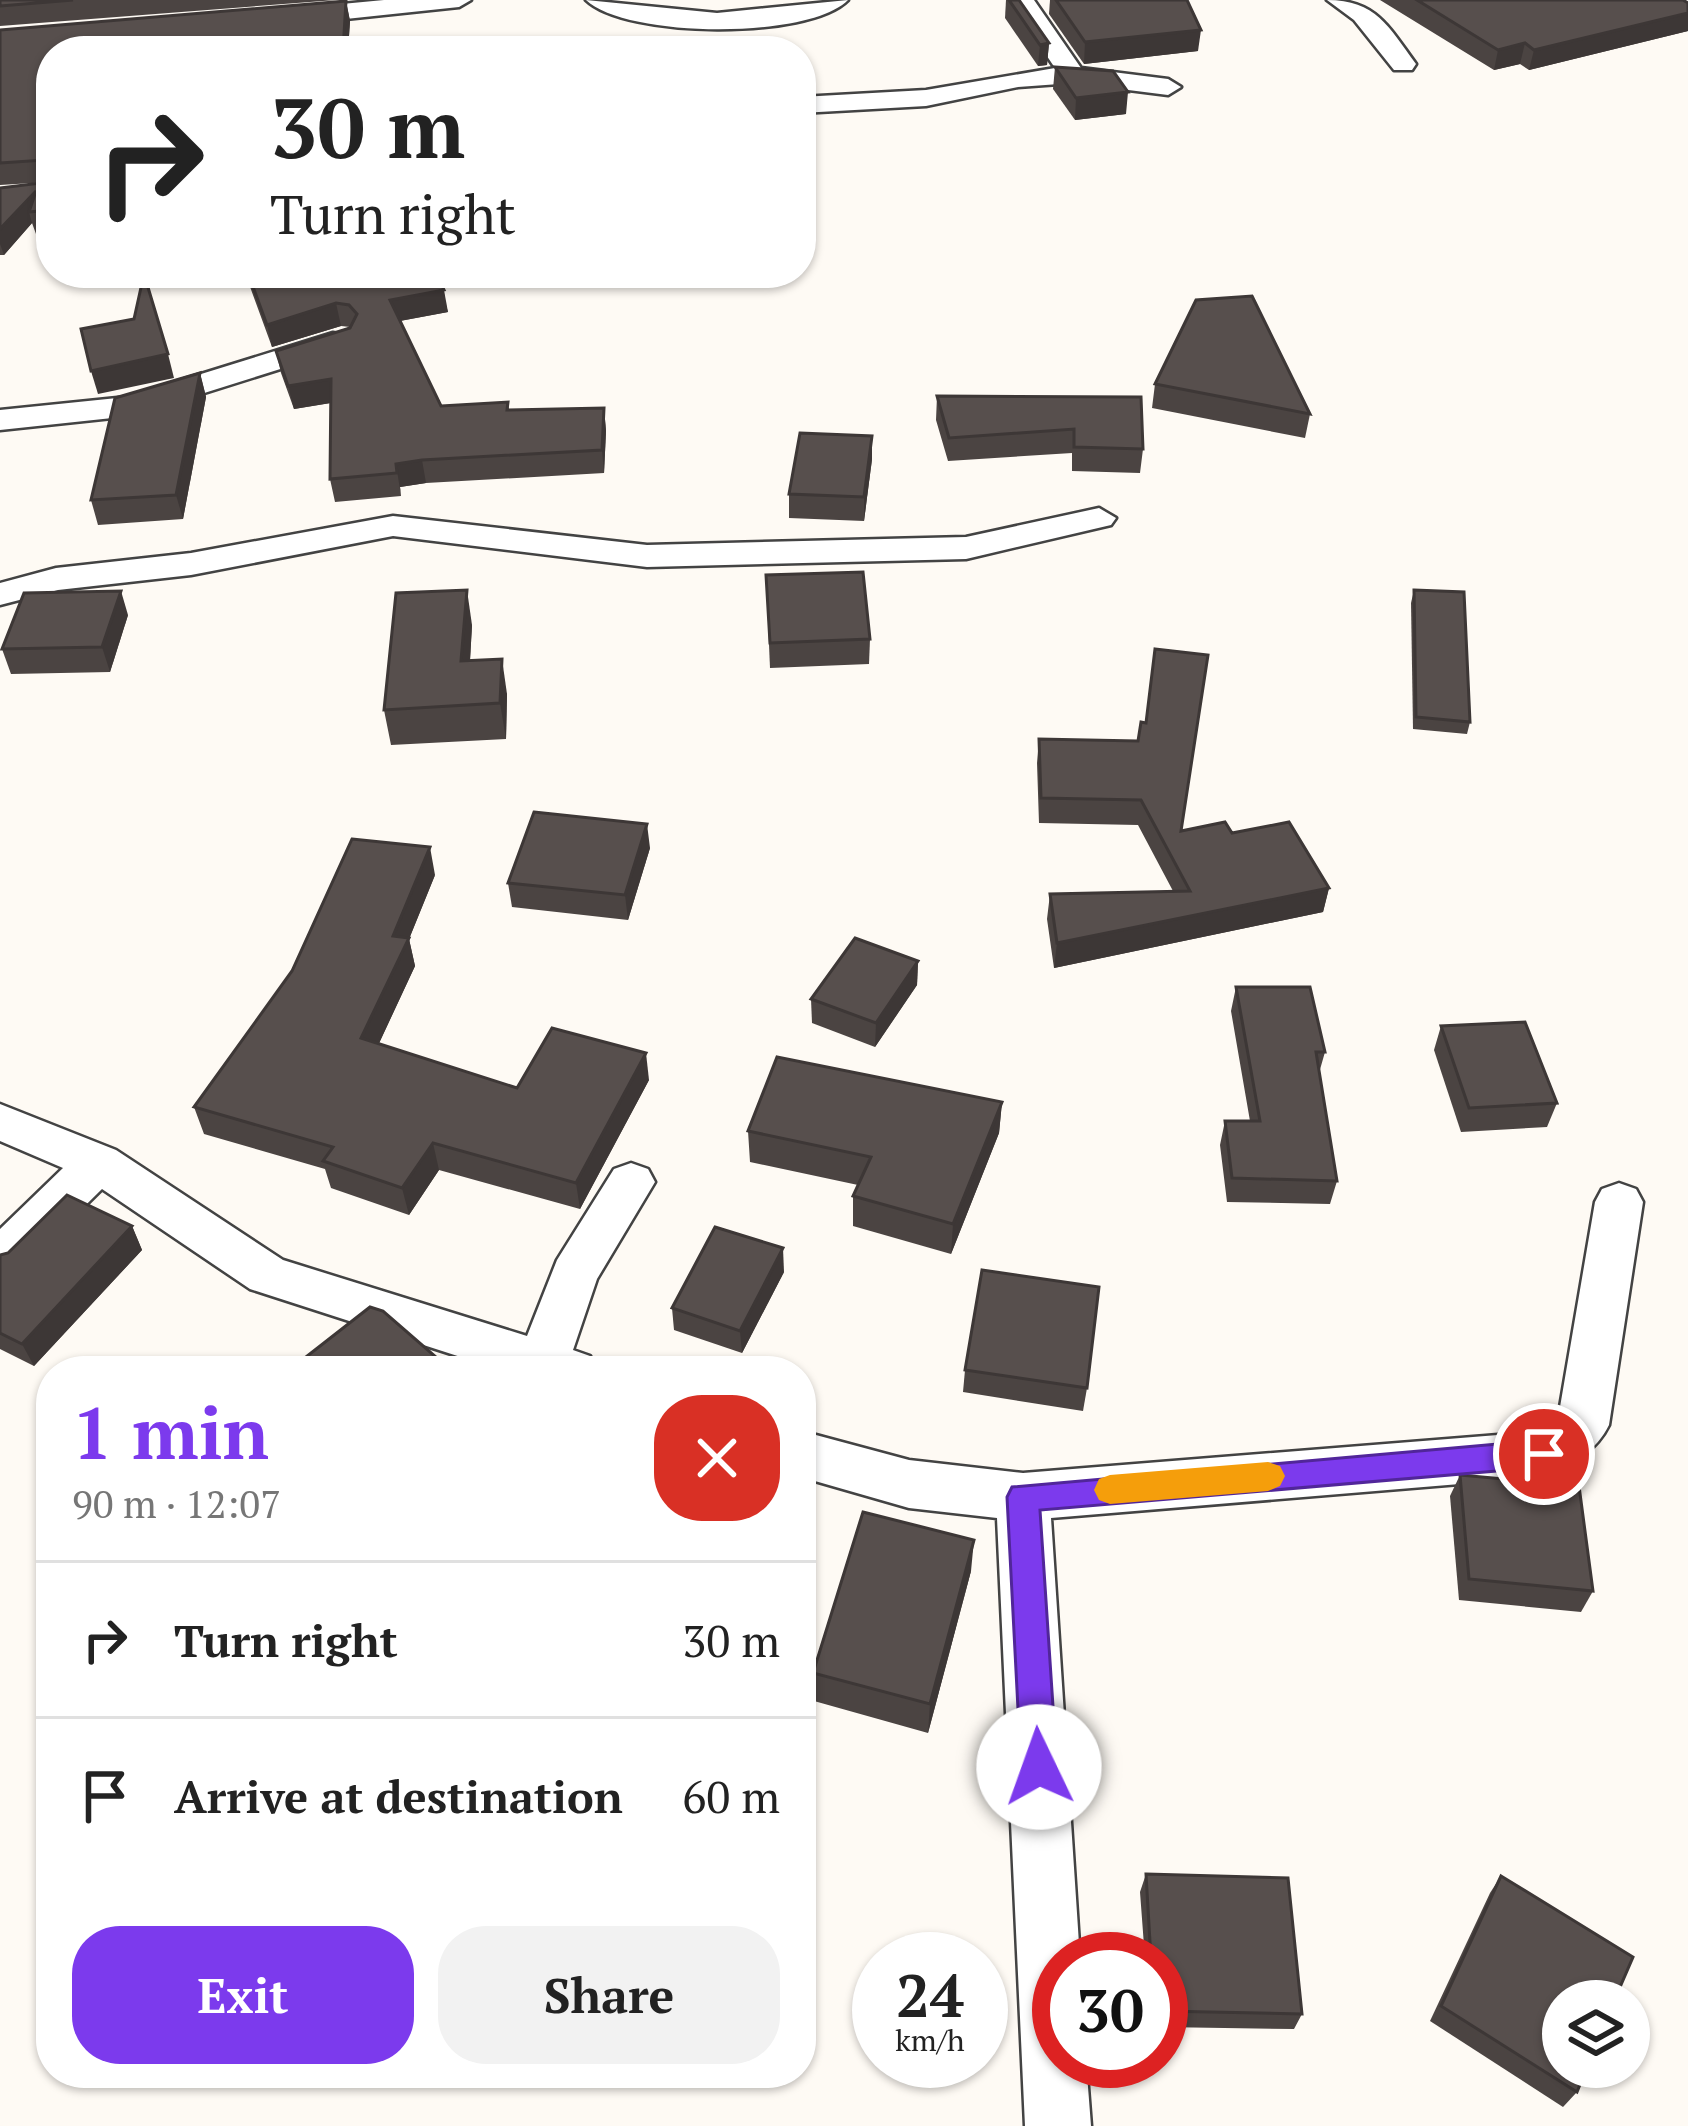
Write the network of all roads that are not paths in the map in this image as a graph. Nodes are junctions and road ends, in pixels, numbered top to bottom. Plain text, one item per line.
1 (459, 0) edge
2 (598, 0) edge
3 (836, 0) edge
4 (1022, 0) edge
5 (1339, 0) edge
6 (410, 1) edge
7 (266, 19) edge
8 (1403, 64) dead end
9 (1073, 75) junction
10 (1168, 87) dead end
11 (816, 104) edge
12 (342, 339) edge
13 (0, 421) edge
14 (1099, 518) dead end
15 (0, 594) edge
16 (0, 1121) edge
17 (99, 1163) junction
18 (631, 1182) dead end
19 (1619, 1202) dead end
20 (0, 1259) edge
21 (529, 1356) edge
22 (560, 1356) edge
23 (816, 1458) edge
24 (1023, 1497) junction
25 (1058, 2126) edge

1 - 6 street
2 - 3 street
4 - 9 street
5 - 8 street
6 - 7 street
9 - 10 street
9 - 11 street
12 - 13 street
14 - 15 street
16 - 17 street
17 - 20 street
17 - 21 street
18 - 22 street
19 - 24 street
23 - 24 street
24 - 25 street

